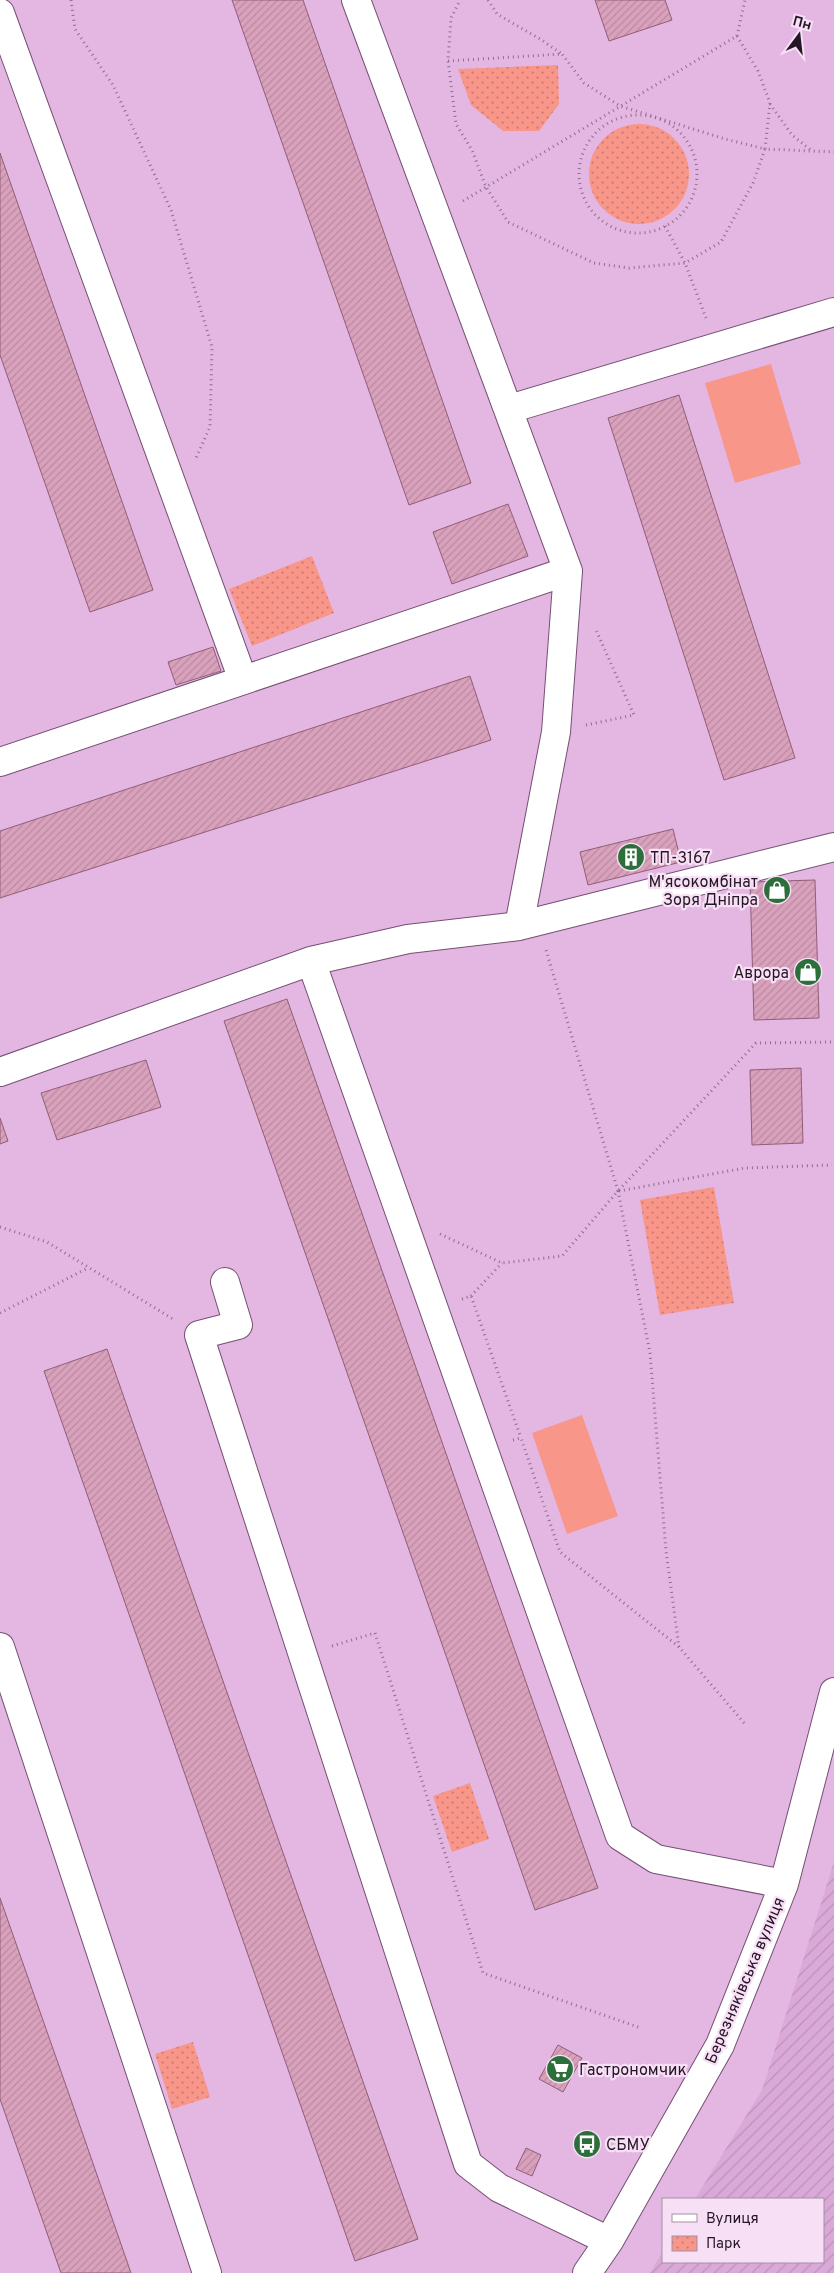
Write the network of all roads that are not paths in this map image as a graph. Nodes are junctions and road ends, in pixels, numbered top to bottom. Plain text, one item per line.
1 (356, 0) edge
2 (0, 12) edge
3 (834, 312) edge
4 (509, 409) junction
5 (568, 570) junction
6 (243, 680) junction
7 (0, 762) edge
8 (834, 848) edge
9 (528, 924) junction
10 (311, 961) junction
11 (0, 1072) edge
12 (224, 1282) dead end
13 (0, 1647) edge
14 (834, 1692) edge
15 (784, 1884) junction
16 (609, 2241) junction
17 (207, 2273) edge
18 (587, 2273) edge

1 - 4 street
2 - 6 street
3 - 4 street
4 - 5 street
5 - 6 street
5 - 9 street
6 - 7 street
8 - 9 street
9 - 10 street
10 - 11 street
10 - 15 street
12 - 16 street
13 - 17 street
14 - 15 street, Березняківська вулиця
15 - 16 street, Березняківська вулиця
16 - 18 street, Березняківська вулиця

